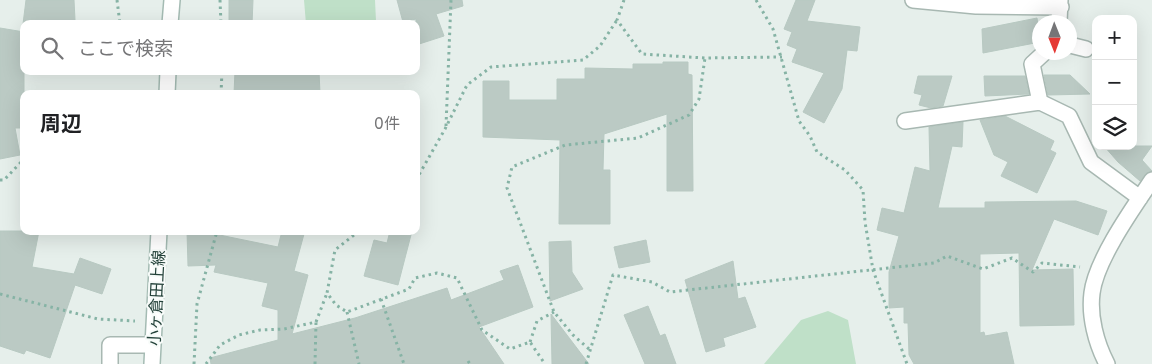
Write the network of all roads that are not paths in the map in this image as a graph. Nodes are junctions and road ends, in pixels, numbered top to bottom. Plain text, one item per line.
1 (172, 0) edge
2 (913, 0) edge
3 (1060, 3) edge
4 (170, 20) edge
5 (1077, 47) edge
6 (1086, 50) dead end
7 (1037, 60) edge
8 (168, 75) edge
9 (167, 90) edge
10 (1040, 102) junction
11 (905, 121) dead end
12 (1152, 180) edge
13 (1140, 198) junction
14 (159, 235) edge
15 (152, 345) junction
16 (110, 364) edge
17 (152, 364) edge
18 (1106, 364) edge

1 - 4 street
2 - 3 street
5 - 6 street
7 - 10 street
8 - 9 street
10 - 11 street
10 - 13 street
12 - 13 street
13 - 18 street
14 - 15 street, 小ヶ倉田上線
15 - 16 street
15 - 17 street, 小ヶ倉田上線

